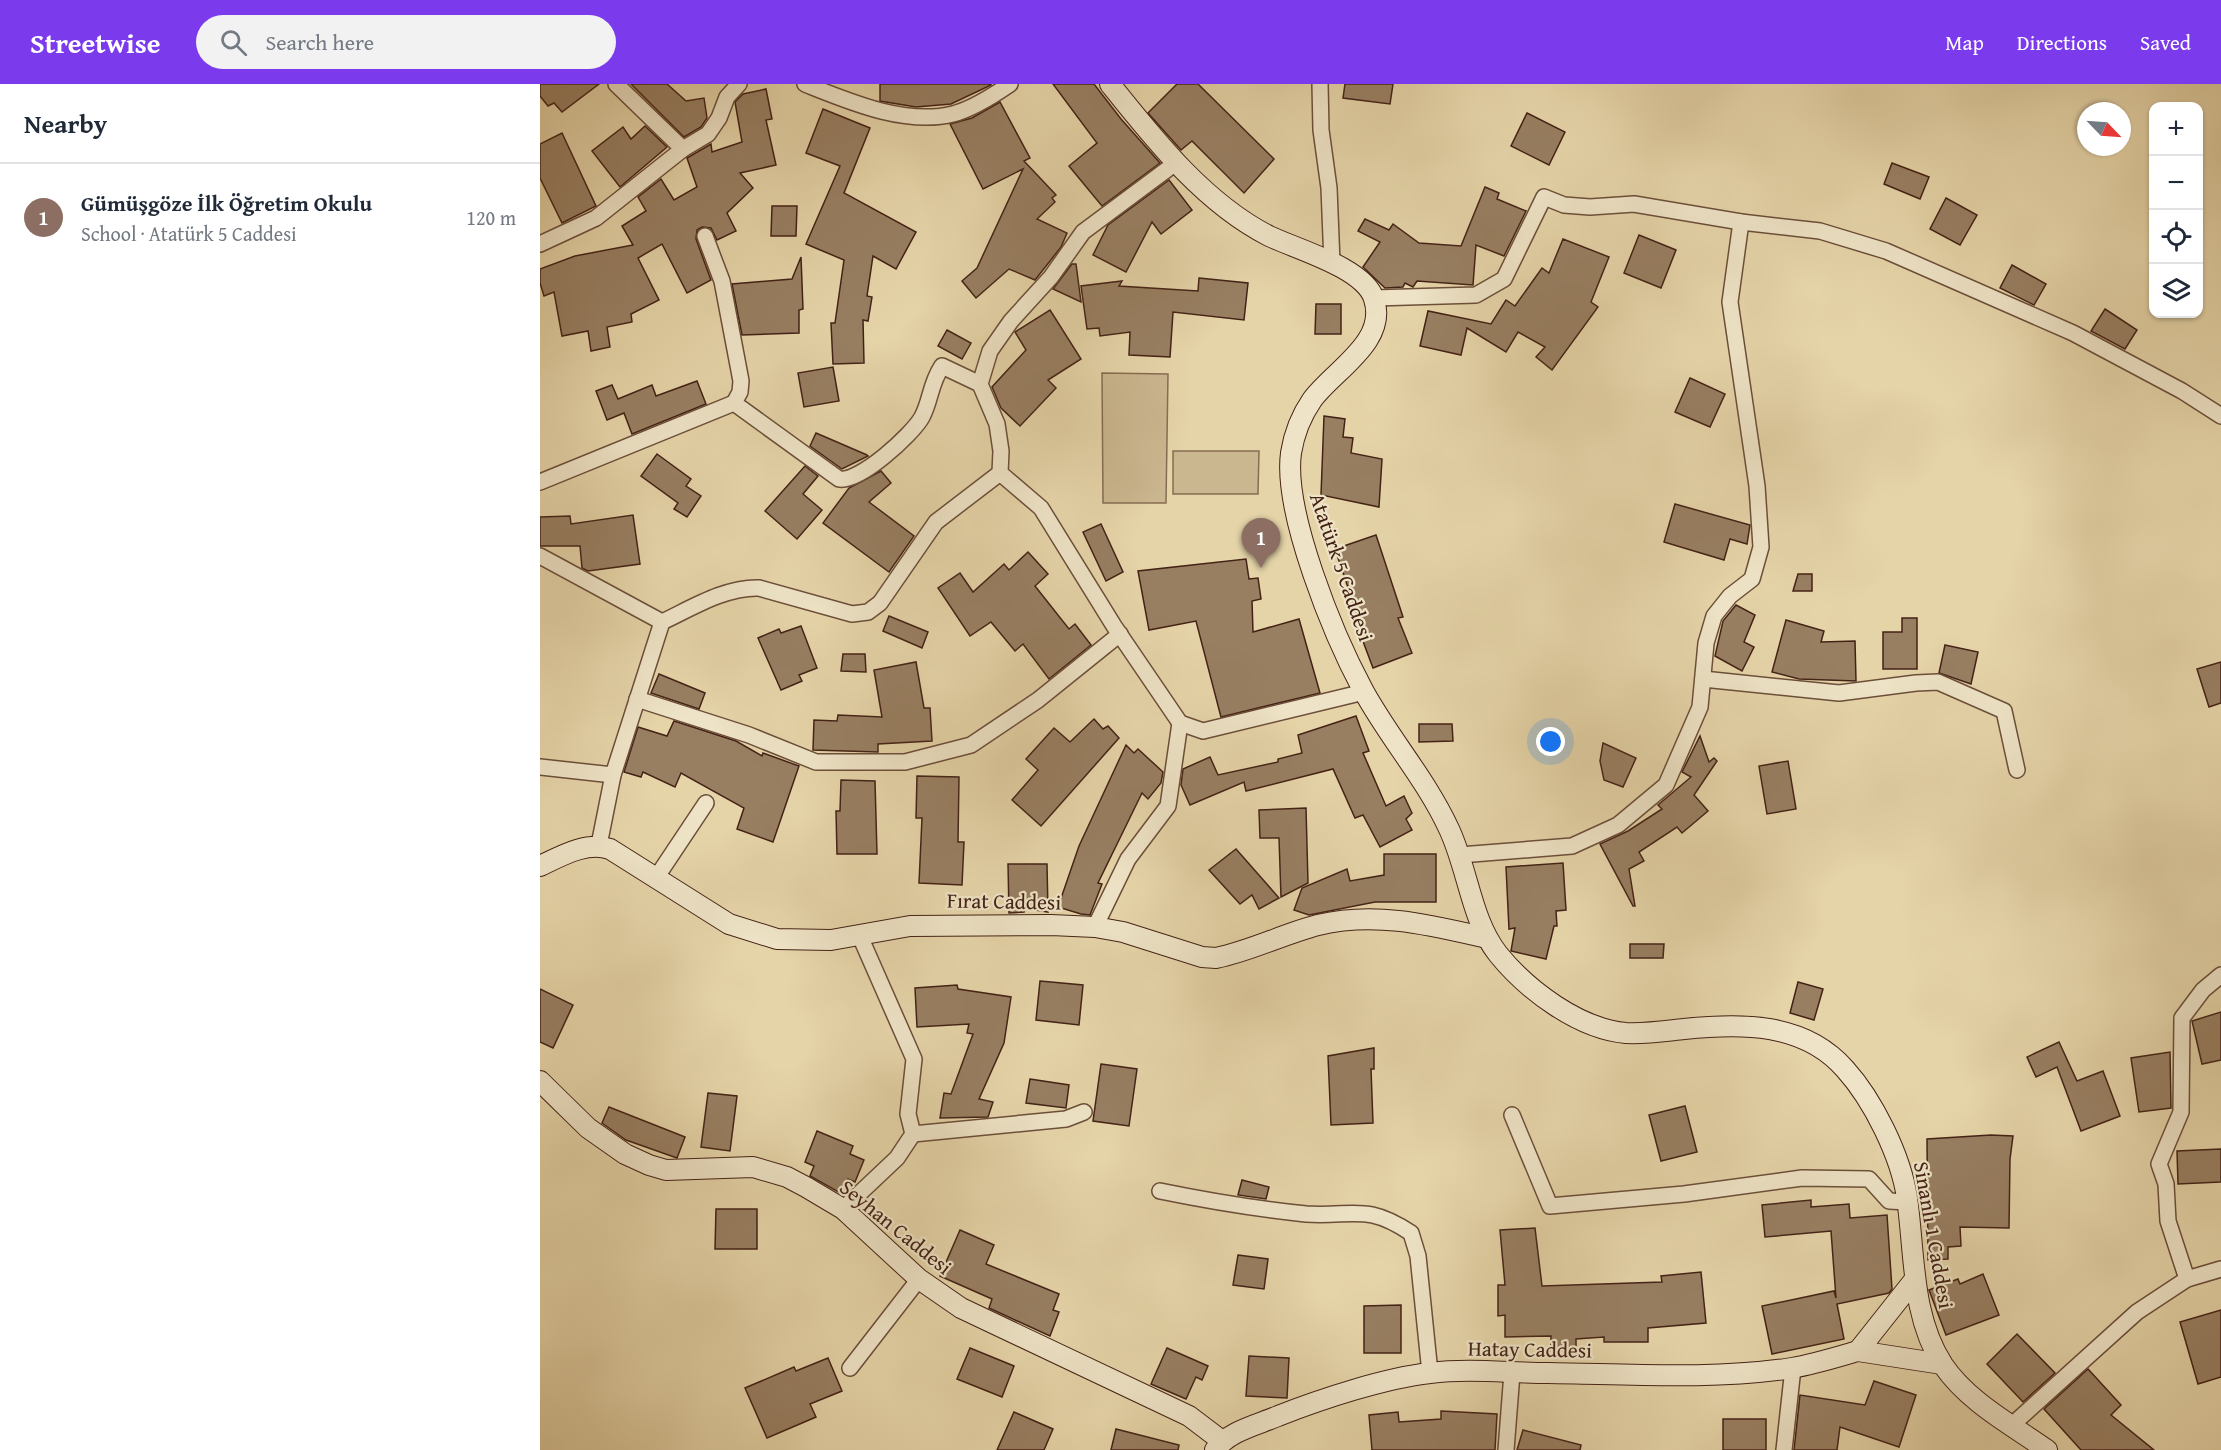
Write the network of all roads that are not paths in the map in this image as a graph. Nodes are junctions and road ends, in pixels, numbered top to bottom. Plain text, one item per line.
1 (616, 84) edge
2 (739, 84) edge
3 (805, 84) edge
4 (1010, 84) edge
5 (1110, 84) edge
6 (1320, 84) edge
7 (683, 149) junction
8 (1177, 162) junction
9 (1741, 222) junction
10 (705, 236) dead end
11 (540, 244) edge
12 (1332, 263) junction
13 (1374, 298) junction
14 (980, 384) junction
15 (734, 403) junction
16 (2221, 416) edge
17 (1000, 472) junction
18 (540, 482) edge
19 (540, 556) edge
20 (662, 622) junction
21 (1120, 634) junction
22 (1703, 679) junction
23 (1364, 692) junction
24 (637, 699) junction
25 (1180, 723) junction
26 (540, 767) edge
27 (2016, 770) dead end
28 (614, 775) junction
29 (706, 803) dead end
30 (599, 845) junction
31 (1460, 855) junction
32 (540, 866) edge
33 (656, 878) junction
34 (1095, 927) junction
35 (859, 934) junction
36 (1487, 938) junction
37 (2221, 975) edge
38 (540, 1081) edge
39 (1084, 1112) dead end
40 (1512, 1115) dead end
41 (913, 1134) junction
42 (1160, 1191) dead end
43 (1908, 1202) junction
44 (843, 1209) junction
45 (2221, 1269) edge
46 (920, 1279) junction
47 (1915, 1279) junction
48 (2187, 1279) junction
49 (1858, 1351) junction
50 (1942, 1364) junction
51 (850, 1368) dead end
52 (1793, 1368) junction
53 (1430, 1373) junction
54 (1512, 1373) junction
55 (2012, 1425) junction
56 (1219, 1446) edge
57 (1506, 1450) edge
58 (1784, 1450) edge
59 (2047, 1450) edge

1 - 7 street
2 - 7 street
3 - 4 street
5 - 8 street
6 - 12 street
7 - 11 street
8 - 12 street
8 - 14 street
9 - 13 street
9 - 16 street
9 - 22 street
10 - 15 street
12 - 13 street
13 - 23 street, Atatürk 5 Caddesi
14 - 15 street
14 - 17 street
15 - 18 street
17 - 20 street
17 - 21 street
19 - 20 street
20 - 24 street
21 - 24 street
21 - 25 street
22 - 27 street
22 - 31 street
23 - 25 street
23 - 31 street, Atatürk 5 Caddesi
24 - 28 street
25 - 34 street
26 - 28 street
28 - 30 street
29 - 33 street
30 - 32 street
30 - 33 street, Fırat Caddesi
31 - 36 street, Atatürk 5 Caddesi
33 - 35 street, Fırat Caddesi
34 - 35 street, Fırat Caddesi
34 - 36 street, Fırat Caddesi
35 - 41 street
36 - 43 street, Sinanlı 1 Caddesi
37 - 48 street
38 - 44 street, Seyhan Caddesi
39 - 41 street
40 - 43 street
41 - 44 street
42 - 53 street
43 - 47 street, Sinanlı 1 Caddesi
44 - 46 street, Seyhan Caddesi
45 - 48 street
46 - 51 street
46 - 56 street, Seyhan Caddesi
47 - 49 street
47 - 50 street, Sinanlı 1 Caddesi
48 - 55 street
49 - 50 street, Hatay Caddesi
49 - 52 street, Hatay Caddesi
50 - 55 street, Sinanlı 1 Caddesi
52 - 54 street, Hatay Caddesi
52 - 58 street
53 - 54 street, Hatay Caddesi
53 - 56 street, Hatay Caddesi
54 - 57 street
55 - 59 street, Sinanlı 1 Caddesi

